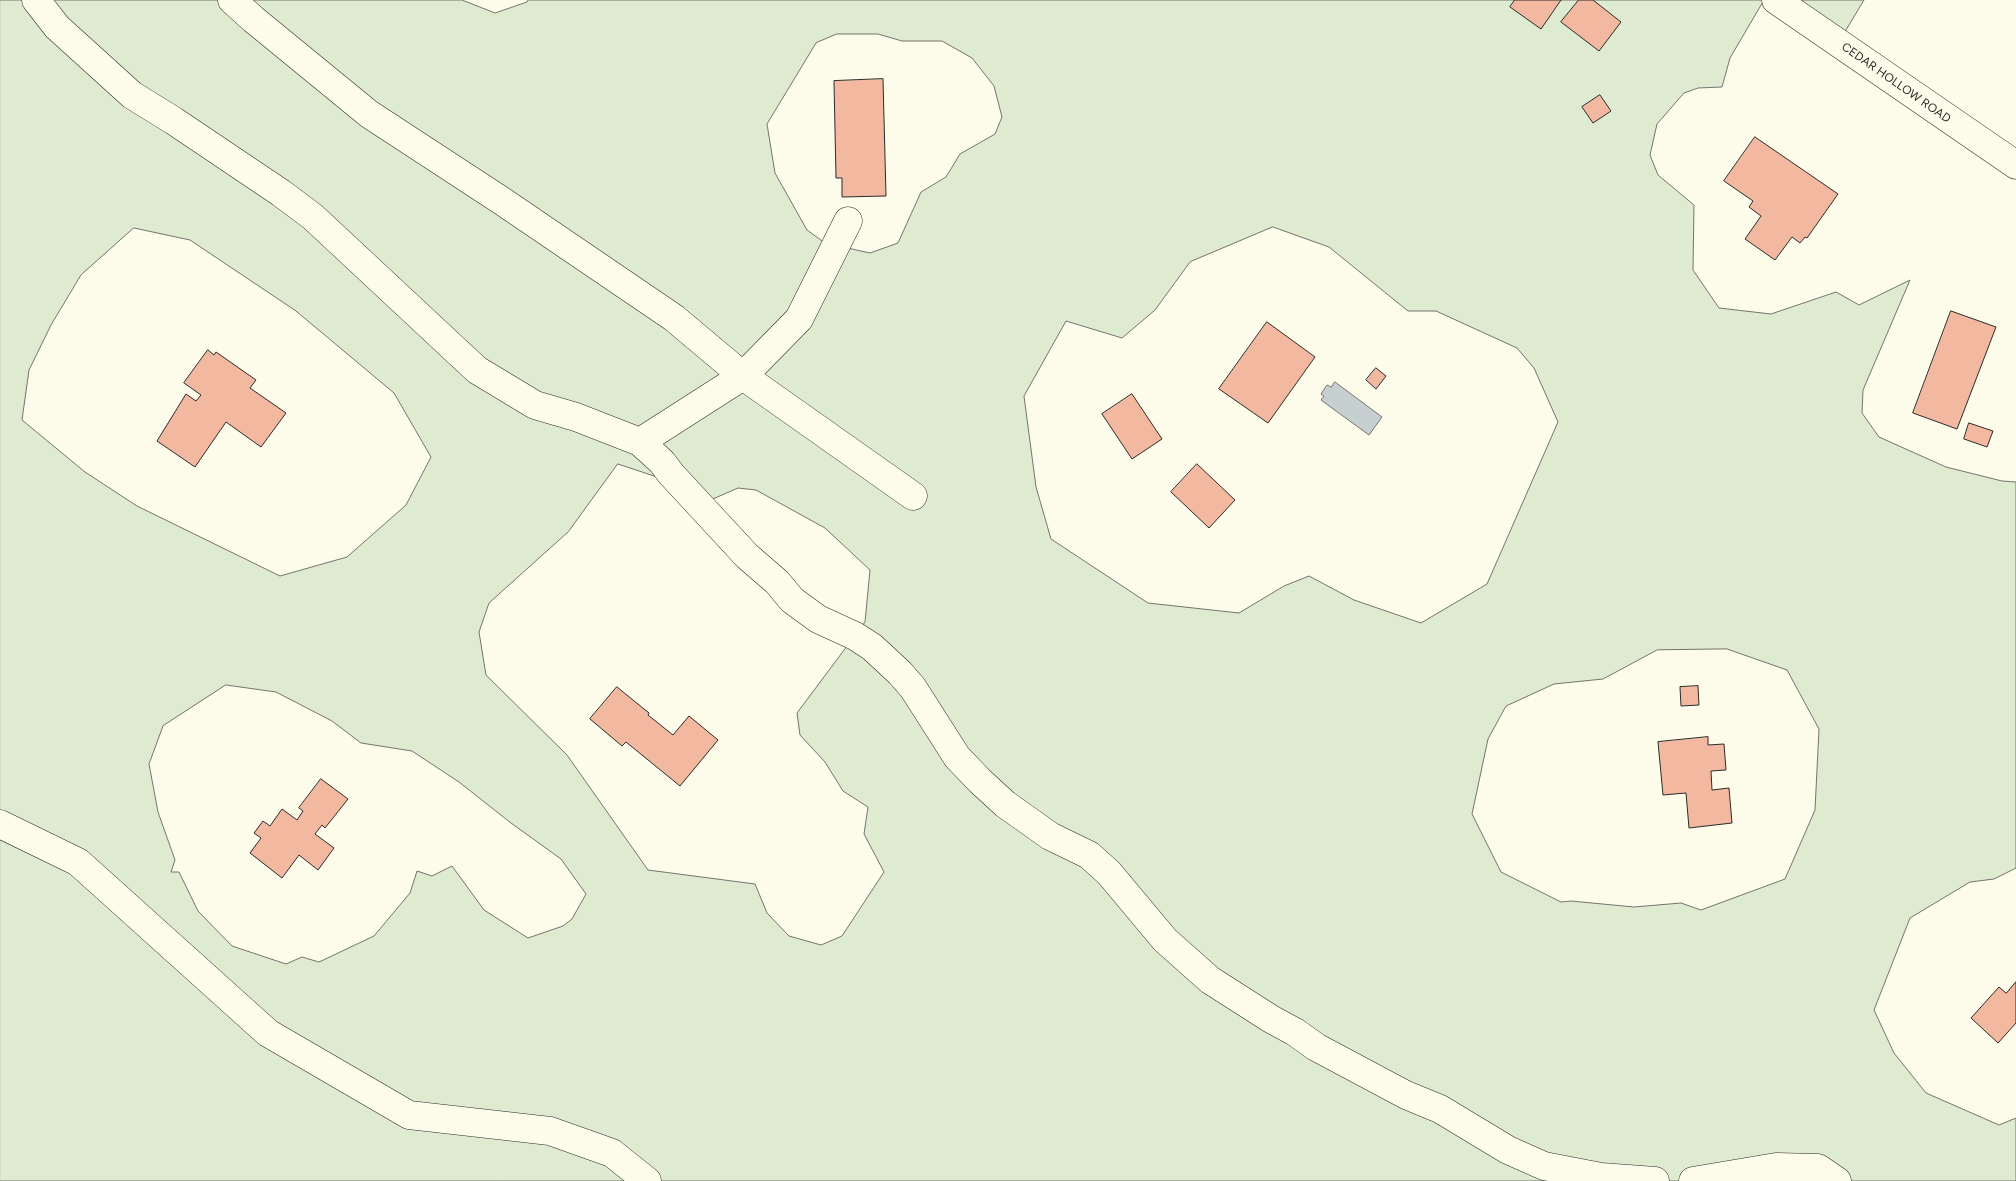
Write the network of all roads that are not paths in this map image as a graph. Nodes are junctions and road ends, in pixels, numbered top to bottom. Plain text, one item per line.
1 (36, 0) edge
2 (232, 0) edge
3 (1776, 0) edge
4 (2016, 166) edge
5 (848, 221) dead end
6 (743, 376) junction
7 (640, 442) junction
8 (913, 496) dead end
9 (0, 824) edge
10 (648, 1181) edge
11 (1655, 1181) edge
12 (1693, 1181) edge
13 (1837, 1181) edge

1 - 7 street
2 - 6 street
3 - 4 street, CEDAR HOLLOW ROAD
5 - 6 street
6 - 7 street
6 - 8 street
7 - 11 street
9 - 10 street
12 - 13 street

